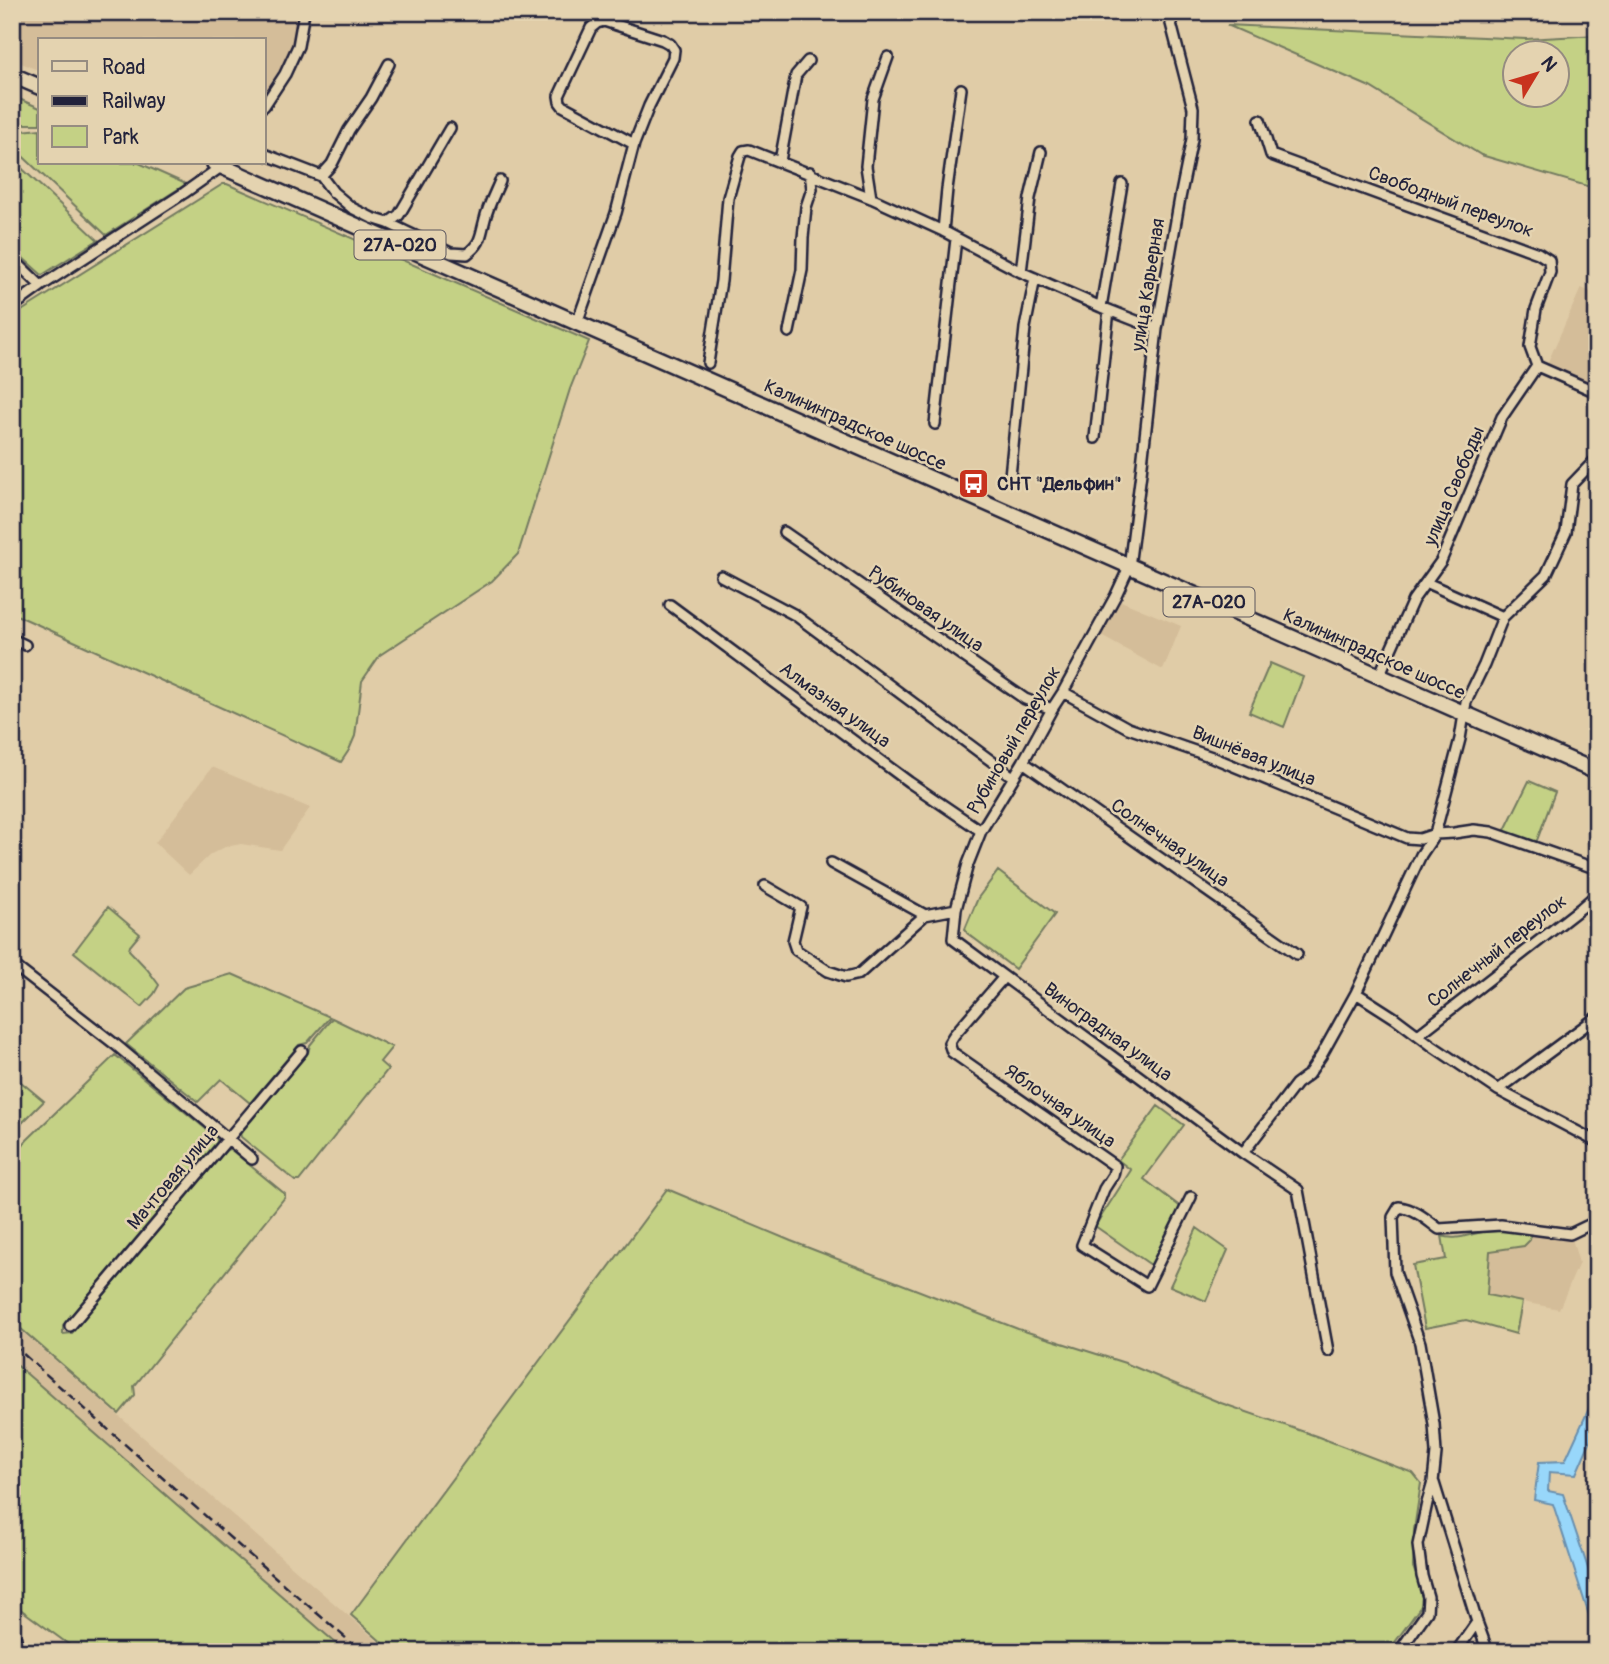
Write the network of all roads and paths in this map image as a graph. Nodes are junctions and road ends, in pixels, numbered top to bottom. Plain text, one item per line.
1 (304, 12) edge
2 (1168, 12) edge
3 (888, 57) dead end
4 (808, 61) dead end
5 (389, 64) dead end
6 (12, 75) edge
7 (38, 86) edge
8 (961, 89) dead end
9 (266, 103) edge
10 (1260, 120) dead end
11 (450, 128) dead end
12 (634, 144) junction
13 (1041, 152) dead end
14 (266, 155) edge
15 (779, 162) junction
16 (221, 164) edge
17 (810, 172) junction
18 (321, 176) junction
19 (500, 181) dead end
20 (1122, 184) dead end
21 (871, 198) junction
22 (388, 223) junction
23 (943, 231) junction
24 (956, 239) junction
25 (12, 258) edge
26 (1021, 272) junction
27 (1035, 278) junction
28 (41, 286) junction
29 (12, 307) edge
30 (1105, 309) junction
31 (577, 323) junction
32 (1157, 329) junction
33 (789, 332) dead end
34 (708, 363) dead end
35 (1537, 366) junction
36 (1594, 391) dead end
37 (934, 424) dead end
38 (1095, 439) dead end
39 (1597, 458) edge
40 (1010, 476) dead end
41 (784, 532) dead end
42 (1129, 567) junction
43 (722, 576) dead end
44 (1427, 583) junction
45 (670, 605) dead end
46 (1503, 617) junction
47 (12, 639) edge
48 (24, 645) dead end
49 (1379, 676) junction
50 (1063, 692) junction
51 (1052, 709) junction
52 (1464, 714) junction
53 (1023, 762) junction
54 (1597, 772) edge
55 (1013, 777) junction
56 (981, 831) junction
57 (1435, 834) junction
58 (831, 863) dead end
59 (1597, 869) edge
60 (765, 886) dead end
61 (1597, 894) edge
62 (956, 909) junction
63 (925, 915) junction
64 (953, 939) joint
65 (1297, 954) dead end
66 (12, 964) edge
67 (1004, 977) junction
68 (1356, 993) junction
69 (1597, 1017) edge
70 (1418, 1035) junction
71 (303, 1051) dead end
72 (1498, 1090) junction
73 (228, 1139) junction
74 (1597, 1142) edge
75 (1243, 1153) junction
76 (252, 1159) dead end
77 (1191, 1197) dead end
78 (1597, 1221) edge
79 (70, 1326) dead end
80 (1328, 1351) dead end
81 (1433, 1482) junction
82 (1477, 1622) junction
83 (1399, 1652) edge
84 (1456, 1652) edge
85 (1488, 1652) edge

1 - 9 street
2 - 32 street, улица Карьерная
3 - 21 street
4 - 15 street
5 - 18 street
6 - 7 main road
8 - 23 street
10 - 35 street, Свободный переулок
11 - 22 street
12 - 12 street
12 - 31 street
13 - 26 street
14 - 18 street
15 - 17 street
15 - 34 street
16 - 28 street
16 - 31 main road, Калининградское шоссе / 27А-020
17 - 21 street
17 - 33 street
18 - 22 street
19 - 22 street
20 - 30 street
21 - 23 street
23 - 24 street
24 - 26 street
24 - 37 street
25 - 28 street
26 - 27 street
27 - 30 street
27 - 40 street
28 - 29 street
30 - 32 street
30 - 38 street
31 - 42 main road, Калининградское шоссе / 27А-020
32 - 42 street, улица Карьерная
35 - 36 street
35 - 44 street, улица Свободы
39 - 46 street
41 - 51 street, Рубиновая улица
42 - 49 main road, Калининградское шоссе / 27А-020
42 - 50 street, Рубиновый переулок
43 - 55 street
44 - 46 street
44 - 49 street, улица Свободы
45 - 56 street, Алмазная улица
46 - 52 street
47 - 48 street
49 - 52 main road, Калининградское шоссе / 27А-020
50 - 51 street, Рубиновый переулок
50 - 57 street, Вишнёвая улица
51 - 53 street, Рубиновый переулок
52 - 54 main road, Калининградское шоссе / 27А-020
52 - 57 street
53 - 55 street, Рубиновый переулок
53 - 65 street, Солнечная улица
55 - 56 street, Рубиновый переулок
56 - 62 street, Рубиновый переулок
57 - 59 street, Вишнёвая улица
57 - 68 street
58 - 63 street
60 - 63 street
61 - 70 street, Солнечный переулок
62 - 63 street
62 - 64 street, Рубиновый переулок
64 - 67 street, Виноградная улица
66 - 73 street
67 - 75 street, Виноградная улица
67 - 77 street, Яблочная улица
68 - 70 street
68 - 75 street
69 - 72 street
70 - 72 street
71 - 73 street, Мачтовая улица
72 - 74 street
73 - 76 street
73 - 79 street, Мачтовая улица
75 - 80 street, Виноградная улица
78 - 81 street
81 - 82 street
81 - 83 street
82 - 84 street
82 - 85 street

